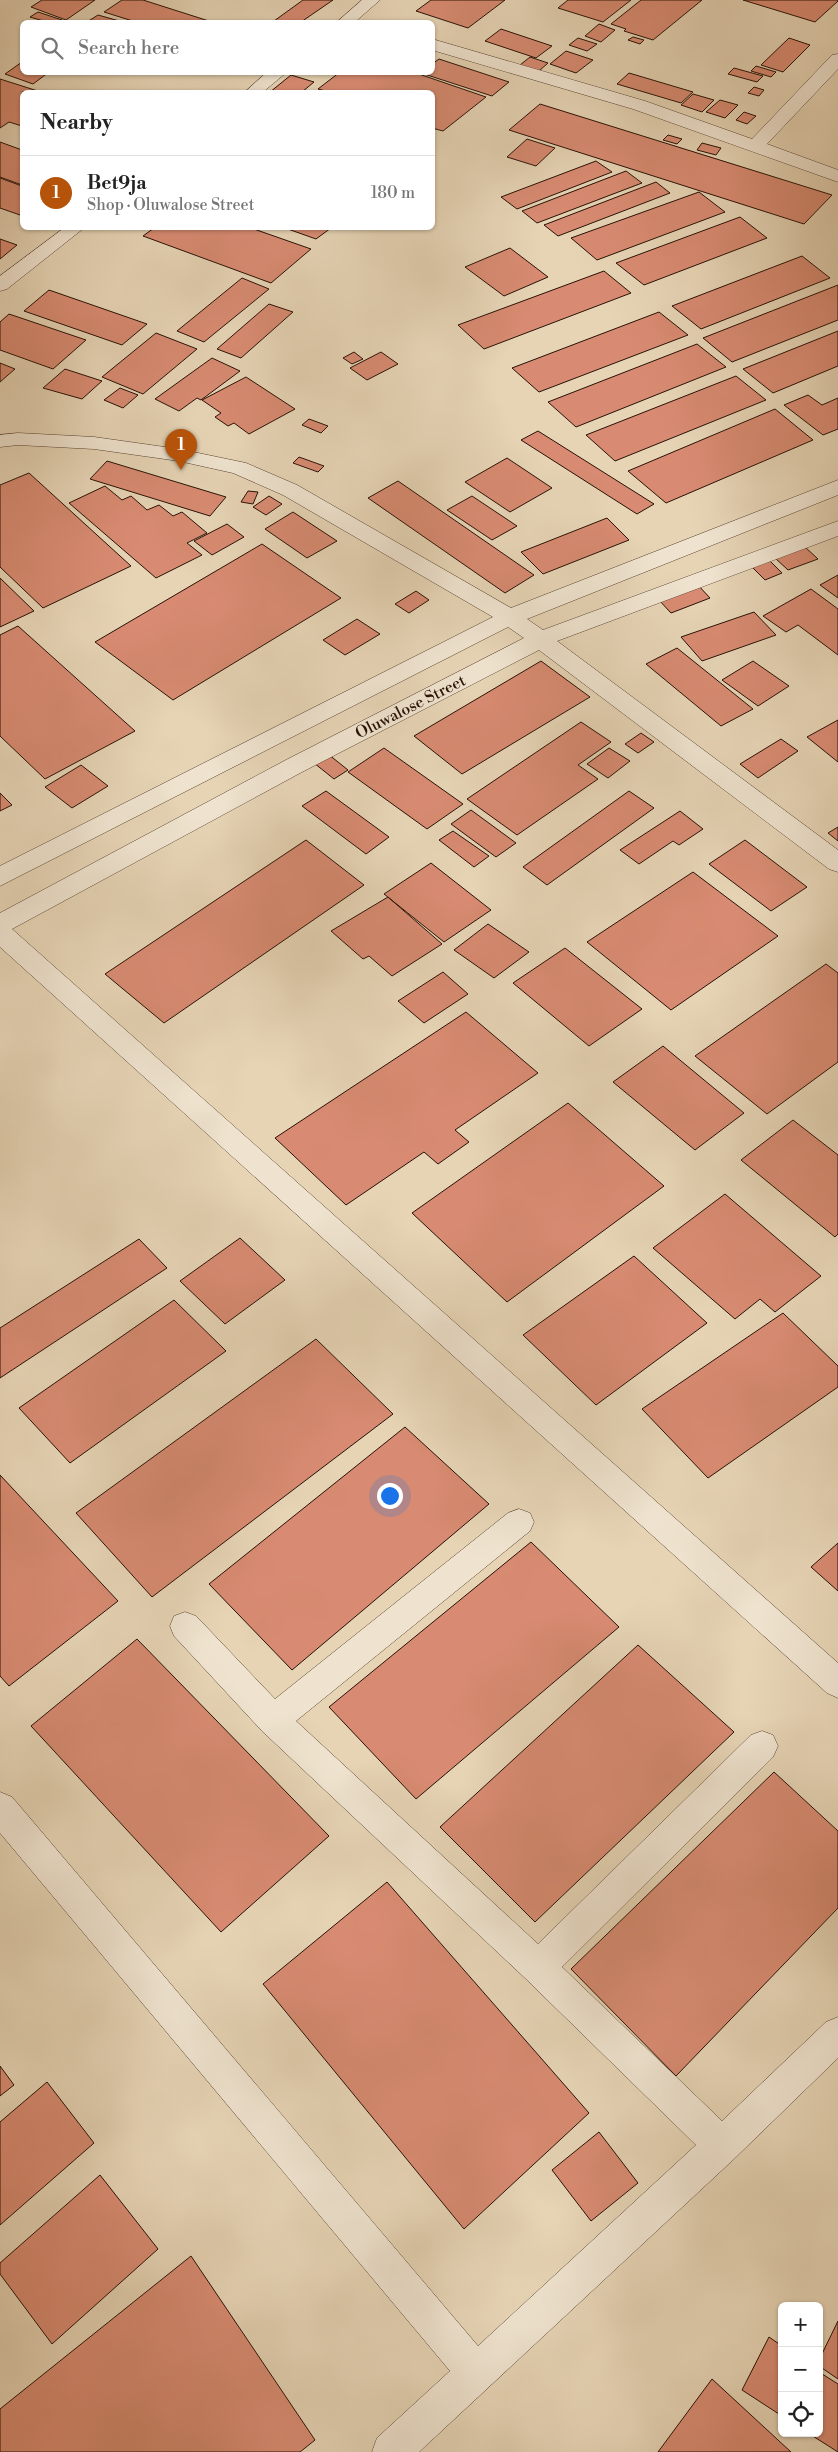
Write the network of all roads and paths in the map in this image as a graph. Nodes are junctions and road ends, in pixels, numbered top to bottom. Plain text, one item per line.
1 (372, 0) edge
2 (352, 20) edge
3 (435, 45) edge
4 (838, 59) edge
5 (275, 75) edge
6 (256, 90) edge
7 (756, 145) junction
8 (838, 176) edge
9 (73, 230) edge
10 (0, 285) edge
11 (0, 441) edge
12 (838, 487) edge
13 (838, 528) edge
14 (510, 617) junction
15 (539, 640) junction
16 (838, 863) edge
17 (0, 877) edge
18 (0, 924) edge
19 (0, 933) edge
20 (519, 1522) dead end
21 (184, 1626) dead end
22 (838, 1683) edge
23 (273, 1720) junction
24 (762, 1746) dead end
25 (0, 1808) edge
26 (538, 1967) junction
27 (838, 2034) edge
28 (721, 2146) junction
29 (476, 2373) junction
30 (391, 2452) edge

1 - 2 street
3 - 7 street
4 - 7 street
5 - 6 street
7 - 8 street
9 - 10 street
11 - 14 street
12 - 14 street
13 - 15 street, Oluwalose Street
14 - 15 street
14 - 17 street
15 - 16 street
15 - 18 street, Oluwalose Street
19 - 22 street
20 - 23 street
21 - 23 street
23 - 26 street
24 - 26 street
25 - 29 street
26 - 28 street
27 - 28 street
28 - 29 street
29 - 30 street

